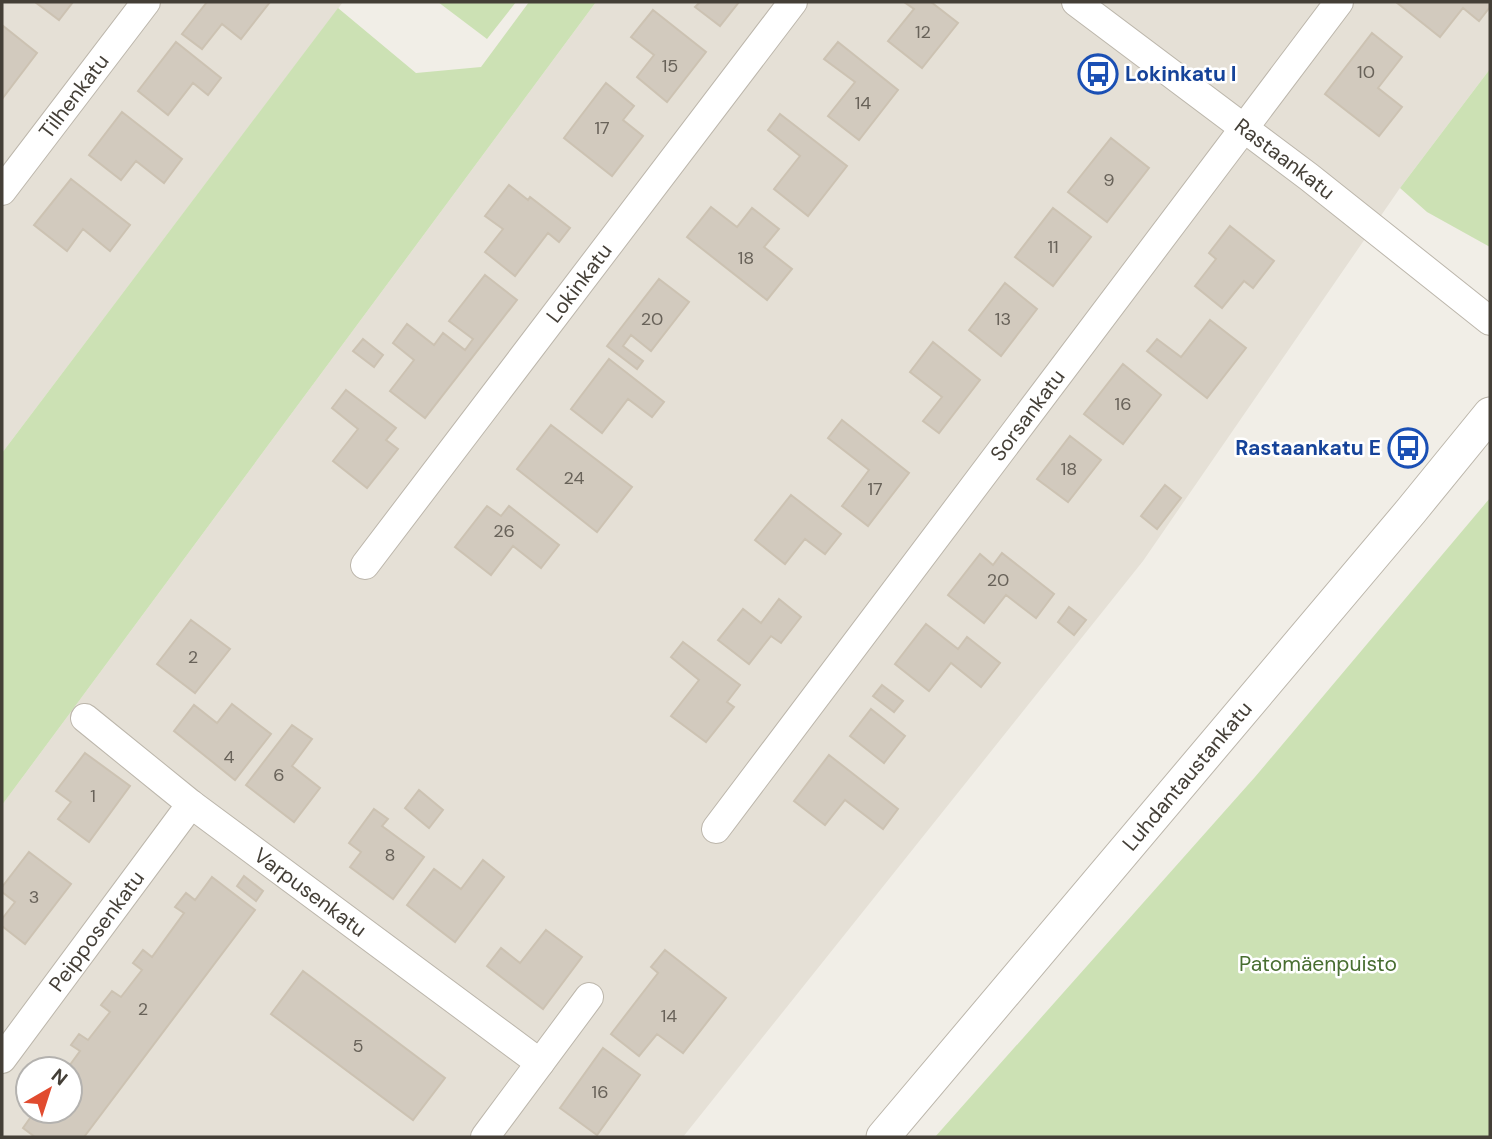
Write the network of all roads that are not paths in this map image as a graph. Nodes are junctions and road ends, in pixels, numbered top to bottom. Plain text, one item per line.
1 (146, 2) edge
2 (793, 2) edge
3 (1076, 2) edge
4 (1339, 2) edge
5 (1244, 128) junction
6 (2, 191) edge
7 (1490, 321) edge
8 (1490, 414) edge
9 (365, 565) dead end
10 (85, 718) dead end
11 (191, 804) junction
12 (716, 829) dead end
13 (589, 997) dead end
14 (2, 1059) edge
15 (540, 1063) junction
16 (485, 1137) edge
17 (883, 1137) edge

1 - 6 street, Tilhenkatu
2 - 9 street, Lokinkatu
3 - 5 street, Rastaankatu
4 - 5 street, Sorsankatu
5 - 7 street, Rastaankatu
5 - 12 street, Sorsankatu
8 - 17 street, Luhdantaustankatu
10 - 11 street, Varpusenkatu
11 - 14 street, Peipposenkatu
11 - 15 street, Varpusenkatu
13 - 15 street
15 - 16 street

